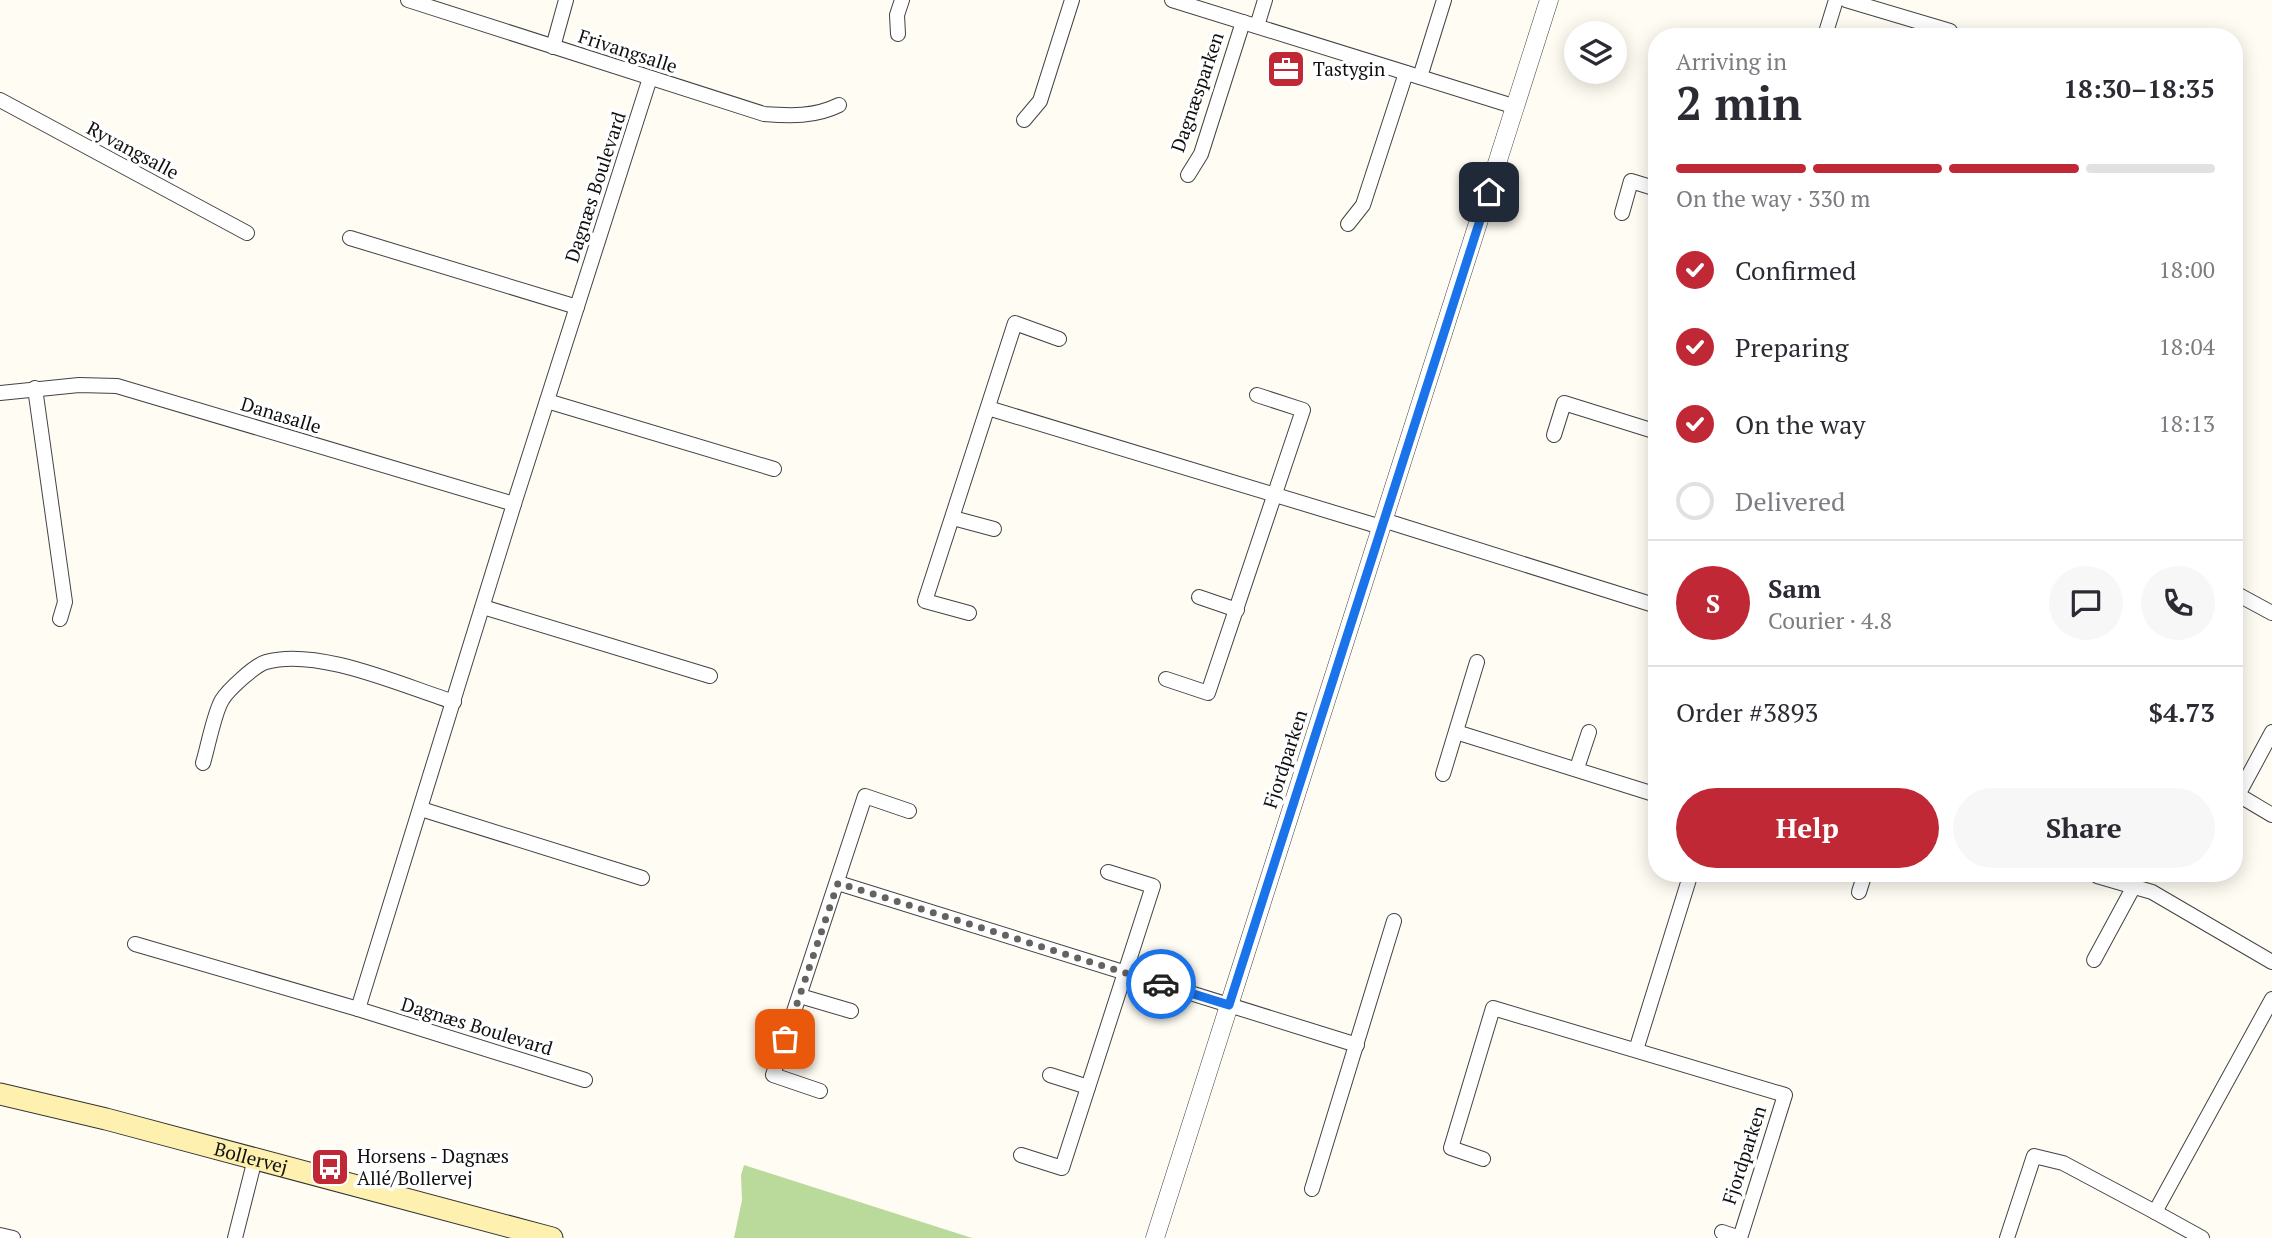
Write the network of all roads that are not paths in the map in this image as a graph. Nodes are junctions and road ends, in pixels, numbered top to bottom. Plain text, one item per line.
1 (408, 0) edge
2 (566, 0) edge
3 (902, 0) edge
4 (1072, 0) edge
5 (1172, 0) edge
6 (1265, 0) edge
7 (1444, 0) edge
8 (1549, 0) edge
9 (1836, 0) edge
10 (1846, 0) edge
11 (1250, 24) junction
12 (1827, 28) edge
13 (1940, 28) edge
14 (898, 34) dead end
15 (553, 47) junction
16 (1413, 75) junction
17 (650, 78) junction
18 (0, 100) edge
19 (839, 105) dead end
20 (1516, 107) junction
21 (1024, 120) dead end
22 (1188, 175) dead end
23 (1648, 186) edge
24 (1622, 213) dead end
25 (1348, 224) dead end
26 (247, 233) dead end
27 (350, 238) dead end
28 (577, 307) junction
29 (1059, 339) dead end
30 (35, 388) junction
31 (0, 393) edge
32 (1257, 395) dead end
33 (547, 401) junction
34 (988, 408) junction
35 (1648, 429) edge
36 (1554, 435) dead end
37 (774, 469) dead end
38 (1276, 495) junction
39 (514, 504) junction
40 (953, 518) junction
41 (1382, 523) junction
42 (994, 529) dead end
43 (1199, 597) dead end
44 (2243, 597) edge
45 (1648, 603) edge
46 (483, 607) junction
47 (1237, 610) junction
48 (969, 613) dead end
49 (2272, 613) edge
50 (60, 619) dead end
51 (1477, 662) dead end
52 (710, 676) dead end
53 (1166, 679) dead end
54 (454, 702) junction
55 (1456, 732) junction
56 (1588, 732) dead end
57 (2272, 732) edge
58 (204, 762) dead end
59 (1577, 768) junction
60 (1443, 774) dead end
61 (2243, 782) edge
62 (1648, 792) edge
63 (2243, 798) edge
64 (421, 809) junction
65 (909, 811) dead end
66 (2272, 815) edge
67 (1108, 872) dead end
68 (642, 878) dead end
69 (1687, 882) edge
70 (1862, 882) edge
71 (2115, 882) edge
72 (838, 883) junction
73 (2133, 888) junction
74 (1859, 892) dead end
75 (1394, 921) dead end
76 (135, 944) dead end
77 (2094, 960) dead end
78 (2272, 962) edge
79 (1124, 972) junction
80 (800, 996) junction
81 (2272, 999) edge
82 (1229, 1005) junction
83 (358, 1009) junction
84 (850, 1011) dead end
85 (1357, 1045) junction
86 (1636, 1050) junction
87 (1051, 1075) dead end
88 (585, 1080) dead end
89 (0, 1086) edge
90 (1088, 1087) junction
91 (820, 1091) dead end
92 (0, 1094) edge
93 (71, 1111) junction
94 (1021, 1155) dead end
95 (1483, 1158) dead end
96 (255, 1159) junction
97 (1312, 1189) dead end
98 (2155, 1212) junction
99 (1722, 1232) dead end
100 (0, 1235) edge
101 (13, 1238) edge
102 (235, 1238) edge
103 (552, 1238) edge
104 (1155, 1238) edge
105 (2007, 1238) edge
106 (2202, 1238) edge

1 - 15 street, Frivangsalle
2 - 15 street
3 - 14 street
4 - 21 street
5 - 11 street, Dagnæsparken
6 - 11 street, Dagnæsparken
7 - 16 street
8 - 20 street
9 - 12 street
10 - 13 street
11 - 16 street, Dagnæsparken
11 - 22 street, Dagnæsparken
15 - 17 street, Frivangsalle
16 - 20 street, Dagnæsparken
16 - 25 street
17 - 19 street, Frivangsalle
17 - 28 street, Dagnæs Boulevard
18 - 26 street, Ryvangsalle
20 - 41 street, Fjordparken
23 - 24 street
27 - 28 street
28 - 33 street, Dagnæs Boulevard
29 - 34 street
30 - 31 street, Danasalle
30 - 39 street, Danasalle
30 - 50 street
32 - 38 street
33 - 37 street
33 - 39 street, Dagnæs Boulevard
34 - 38 street
34 - 40 street
35 - 36 street
38 - 41 street
38 - 47 street
39 - 46 street, Dagnæs Boulevard
40 - 42 street
40 - 48 street
41 - 45 street
41 - 82 street, Fjordparken
43 - 47 street
44 - 49 street
46 - 52 street
46 - 54 street, Dagnæs Boulevard
47 - 53 street
51 - 55 street
54 - 58 street
54 - 64 street, Dagnæs Boulevard
55 - 59 street
55 - 60 street
56 - 59 street
57 - 61 street
59 - 62 street
63 - 66 street
64 - 68 street
64 - 83 street, Dagnæs Boulevard
65 - 72 street
67 - 79 street
69 - 86 street
70 - 74 street
71 - 73 street
72 - 79 street
72 - 80 street
73 - 77 street
73 - 78 street
75 - 85 street
76 - 83 street, Dagnæs Boulevard
79 - 82 street
79 - 90 street
80 - 84 street
80 - 91 street
81 - 98 street
82 - 85 street
82 - 104 street, Fjordparken
83 - 88 street, Dagnæs Boulevard
85 - 97 street
86 - 95 street, Fjordparken
86 - 99 street, Fjordparken
87 - 90 street
89 - 93 main road, Bollervej
90 - 94 street
92 - 93 main road, Bollervej
93 - 96 main road, Bollervej
96 - 102 street
96 - 103 main road, Bollervej
98 - 105 street
98 - 106 street
100 - 101 street

